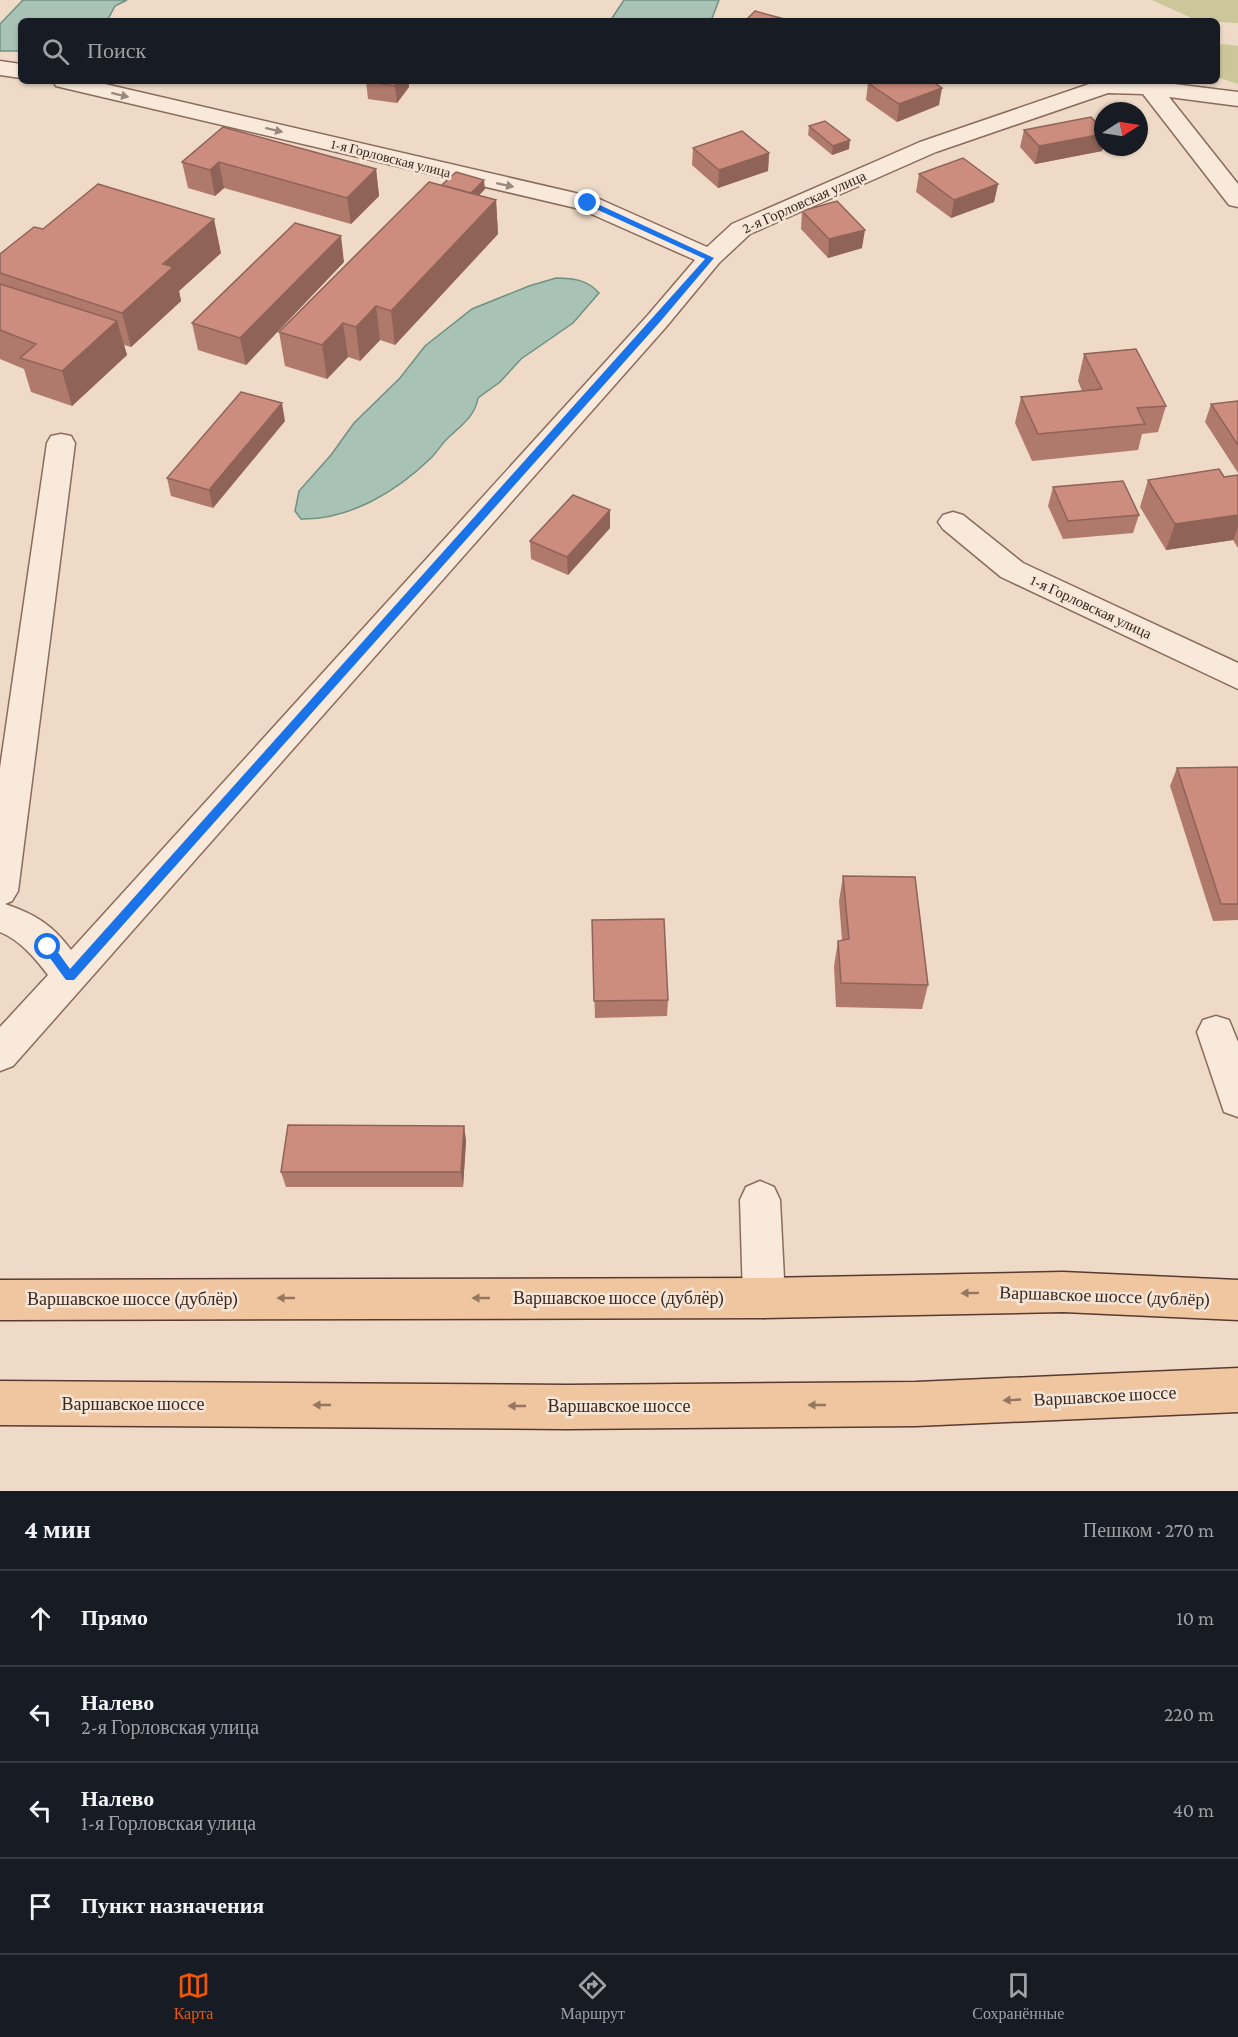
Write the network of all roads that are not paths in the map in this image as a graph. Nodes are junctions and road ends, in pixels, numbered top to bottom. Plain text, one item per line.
1 (0, 68) edge
2 (18, 70) edge
3 (76, 84) edge
4 (1150, 88) junction
5 (1238, 99) edge
6 (1238, 200) edge
7 (710, 258) junction
8 (61, 443) dead end
9 (953, 522) dead end
10 (1238, 676) edge
11 (0, 891) edge
12 (0, 917) edge
13 (70, 977) junction
14 (1216, 1032) dead end
15 (0, 1054) edge
16 (1238, 1100) edge
17 (760, 1200) dead end
18 (764, 1298) junction
19 (0, 1300) edge
20 (1238, 1300) edge
21 (1238, 1390) edge
22 (0, 1403) edge

1 - 2 street
3 -> 7 street, 1-я Горловская улица
4 - 5 street, 2-я Горловская улица
4 - 6 street
4 - 7 street, 2-я Горловская улица
7 - 13 street, 2-я Горловская улица
8 - 11 street
9 - 10 street, 1-я Горловская улица
12 - 13 street
13 - 15 street, 2-я Горловская улица
14 - 16 street
17 - 18 street
18 -> 19 main road, Варшавское шоссе (дублёр)
20 -> 18 main road, Варшавское шоссе (дублёр)
21 -> 22 main road, Варшавское шоссе

